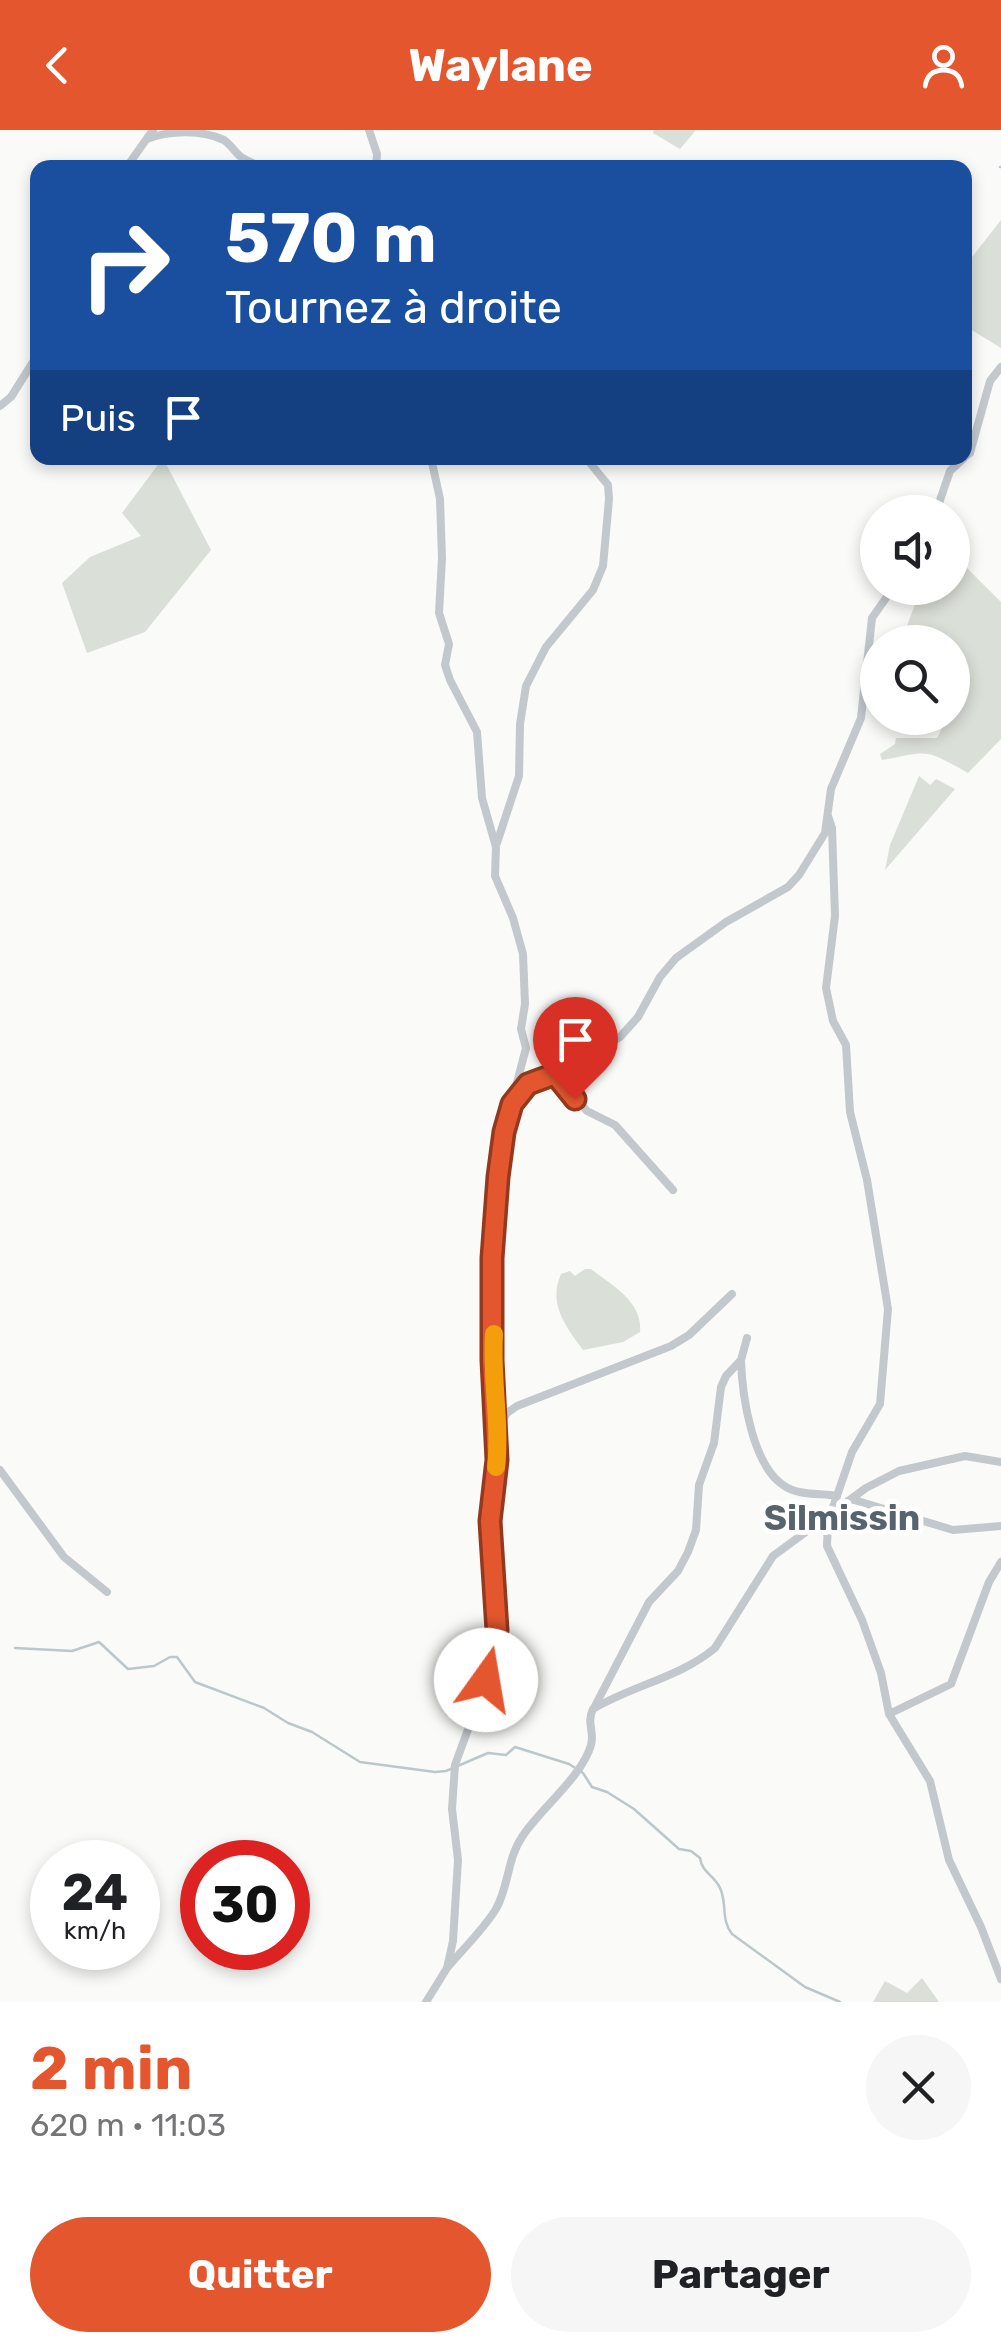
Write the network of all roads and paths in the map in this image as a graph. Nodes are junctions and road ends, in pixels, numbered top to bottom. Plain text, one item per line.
1 (370, 130) edge
2 (150, 134) edge
3 (132, 160) edge
4 (246, 160) edge
5 (377, 160) edge
6 (30, 367) edge
7 (1001, 367) edge
8 (0, 406) edge
9 (972, 446) edge
10 (433, 465) edge
11 (592, 465) edge
12 (957, 465) edge
13 (942, 495) edge
14 (878, 605) edge
15 (828, 816) junction
16 (496, 847) junction
17 (555, 1074) junction
18 (512, 1104) junction
19 (673, 1190) dead end
20 (732, 1294) dead end
21 (747, 1338) dead end
22 (741, 1360) junction
23 (498, 1427) junction
24 (1001, 1462) edge
25 (0, 1470) edge
26 (837, 1496) junction
27 (851, 1499) junction
28 (833, 1512) junction
29 (1001, 1526) edge
30 (1001, 1562) edge
31 (107, 1592) dead end
32 (593, 1709) junction
33 (888, 1714) junction
34 (447, 1968) junction
35 (1001, 1979) edge
36 (426, 2002) edge

1 - 5 street
2 - 3 street
2 - 4 street
6 - 8 street
7 - 9 street
10 - 16 street
11 - 16 street
12 - 13 street
14 - 15 street
15 - 17 street
15 - 26 street
16 - 18 street
17 - 18 street
17 - 19 street
18 - 23 street
20 - 23 street
21 - 22 street
22 - 26 street
22 - 32 street
23 - 34 street
24 - 27 street
25 - 31 street
26 - 27 street
26 - 28 street
27 - 28 street
27 - 29 street
28 - 32 street
28 - 33 street
30 - 33 street
32 - 34 street
33 - 35 street
34 - 36 street

